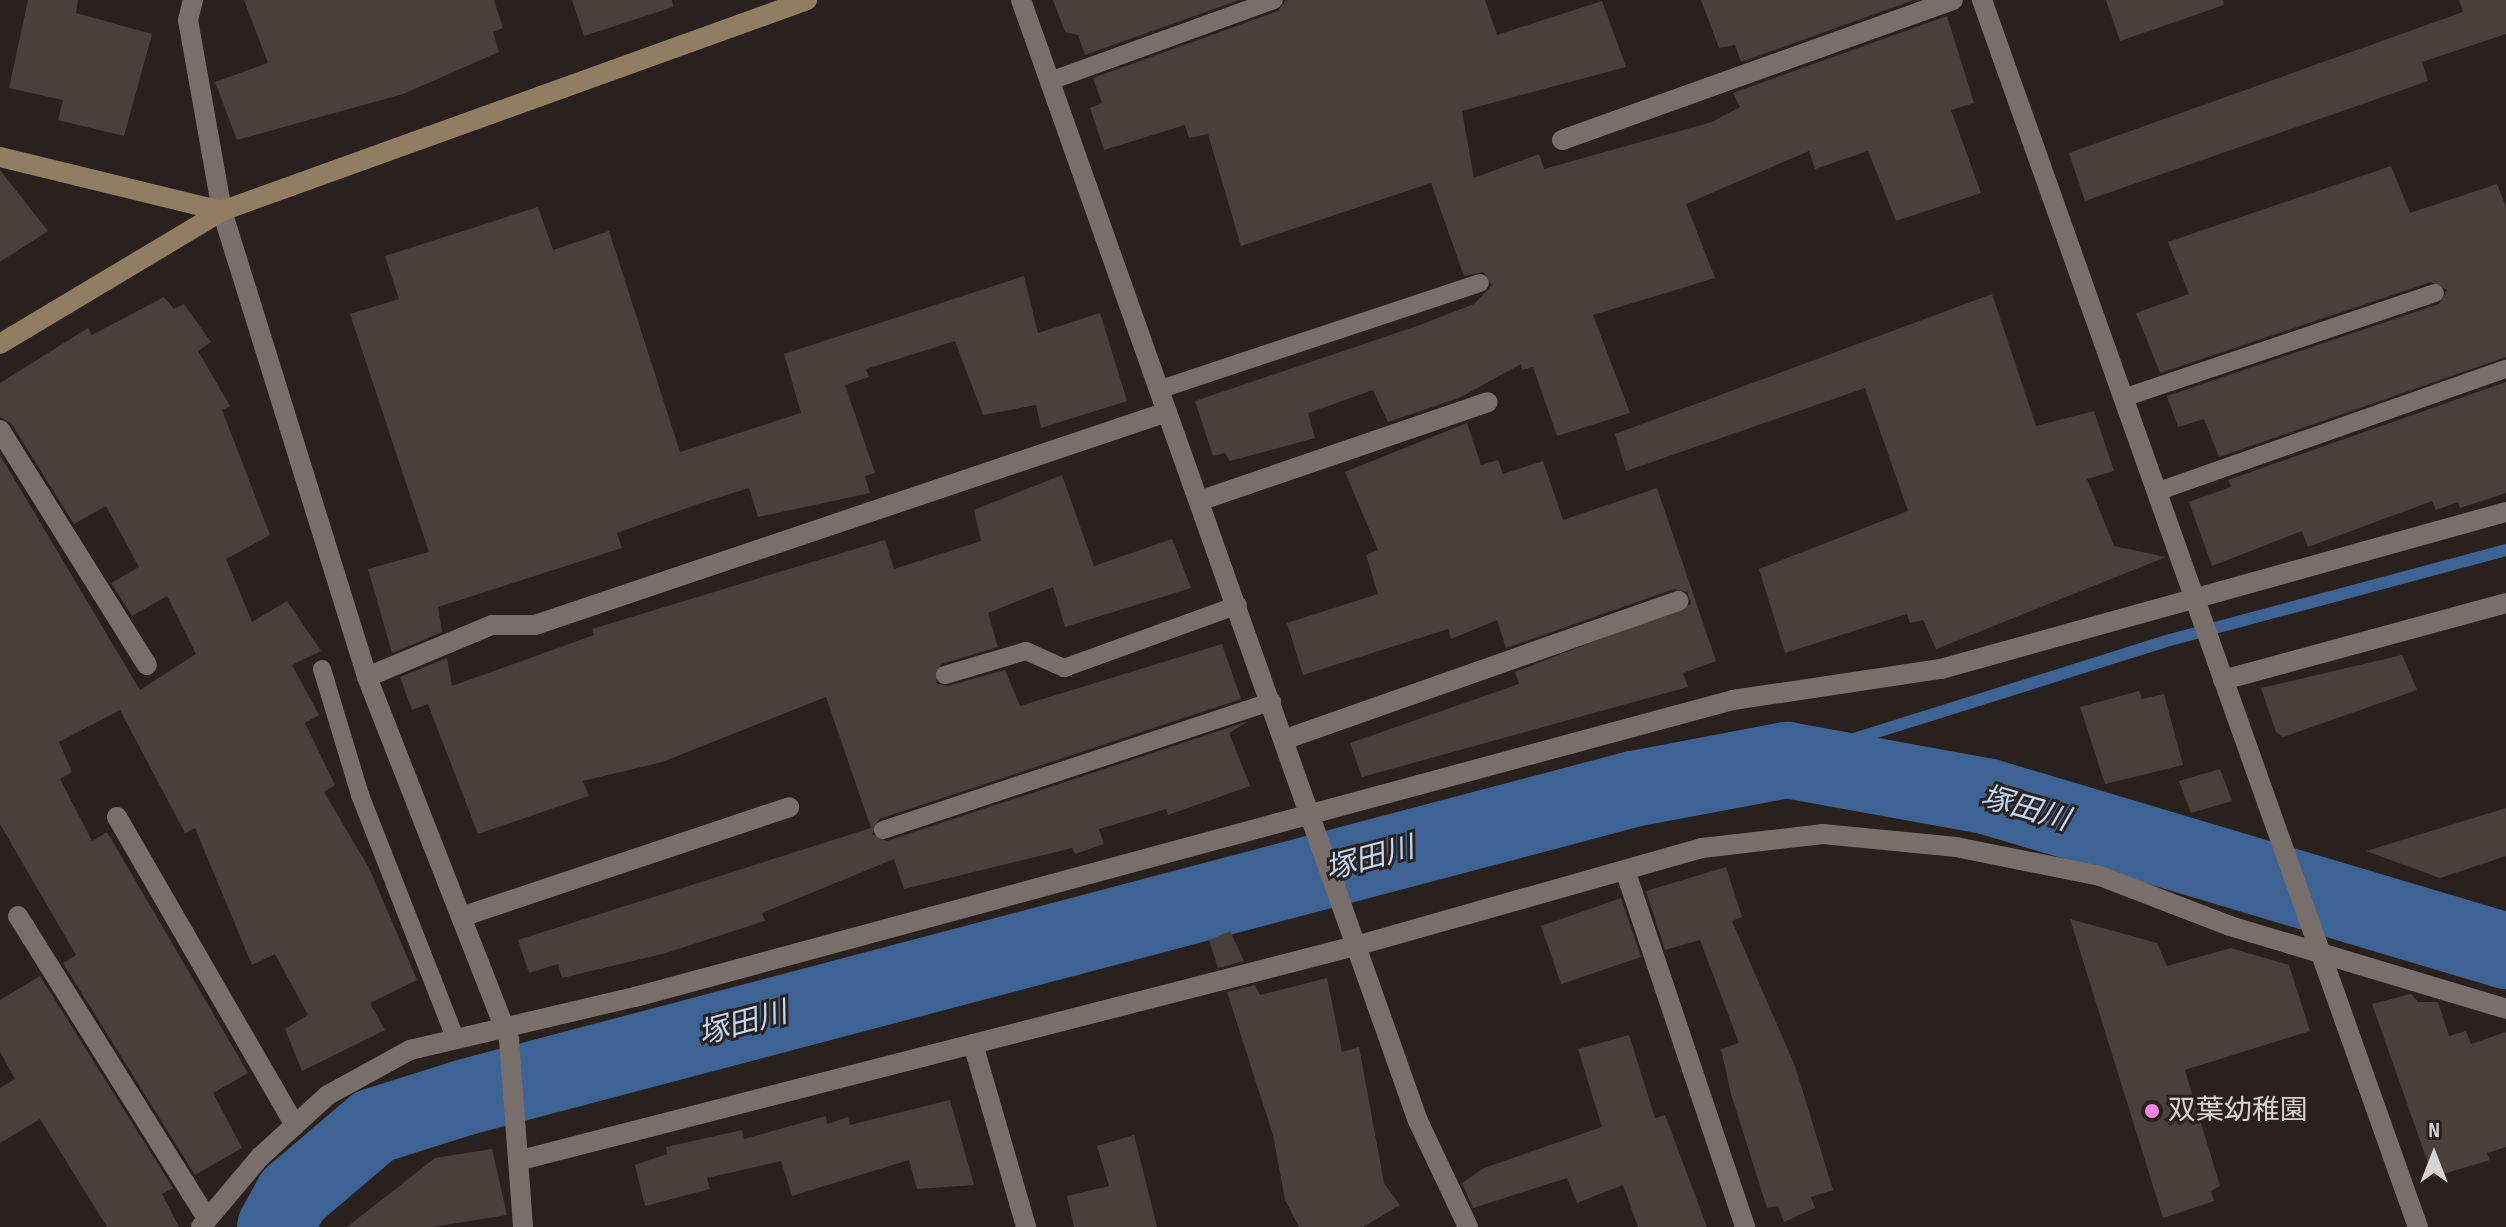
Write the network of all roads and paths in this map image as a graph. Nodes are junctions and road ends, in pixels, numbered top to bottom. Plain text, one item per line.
1 (193, 0) edge
2 (807, 0) edge
3 (1021, 0) edge
4 (1274, 0) edge
5 (1953, 0) edge
6 (1982, 0) edge
7 (1050, 81) junction
8 (1562, 140) dead end
9 (0, 157) edge
10 (222, 211) junction
11 (1480, 283) dead end
12 (2435, 293) dead end
13 (0, 344) edge
14 (2506, 369) edge
15 (1161, 389) junction
16 (2123, 398) junction
17 (1488, 402) dead end
18 (1167, 412) junction
19 (0, 430) edge
20 (2156, 492) junction
21 (1199, 501) junction
22 (2506, 512) edge
23 (2194, 599) junction
24 (1678, 601) dead end
25 (2506, 603) edge
26 (1238, 605) junction
27 (147, 665) dead end
28 (322, 669) dead end
29 (945, 675) dead end
30 (367, 677) junction
31 (2223, 680) junction
32 (1272, 701) junction
33 (1286, 739) junction
34 (789, 807) dead end
35 (1314, 815) junction
36 (117, 817) dead end
37 (883, 830) dead end
38 (1625, 870) junction
39 (18, 916) dead end
40 (461, 917) junction
41 (1356, 936) junction
42 (2317, 948) junction
43 (2506, 1009) edge
44 (506, 1032) junction
45 (455, 1038) junction
46 (973, 1044) junction
47 (295, 1125) junction
48 (520, 1152) junction
49 (203, 1222) edge
50 (523, 1227) edge
51 (1026, 1227) edge
52 (1468, 1227) edge
53 (1745, 1227) edge
54 (2418, 1227) edge

1 - 10 street
2 - 10 street
3 - 7 street
4 - 7 lane
5 - 8 street
6 - 16 street
7 - 15 street
9 - 10 street
10 - 13 street
10 - 30 street
11 - 15 lane
12 - 16 lane
14 - 20 lane
15 - 18 street
16 - 20 street
17 - 21 street
18 - 21 street
18 - 30 street
19 - 27 street
20 - 23 street
21 - 26 street
22 - 23 street
23 - 31 street
23 - 35 street
24 - 33 street
25 - 31 street
26 - 29 lane
26 - 32 street
28 - 45 lane
30 - 40 street
31 - 42 street
32 - 33 street
32 - 37 lane
33 - 35 street
34 - 40 street
35 - 41 street
35 - 44 street
36 - 47 street
38 - 41 street
38 - 42 street
38 - 53 street
39 - 49 street
40 - 44 street
41 - 46 street
41 - 52 street
42 - 43 street
42 - 54 street
44 - 45 street
44 - 48 street
45 - 47 street
46 - 48 street
46 - 51 street
47 - 49 street
48 - 50 street

